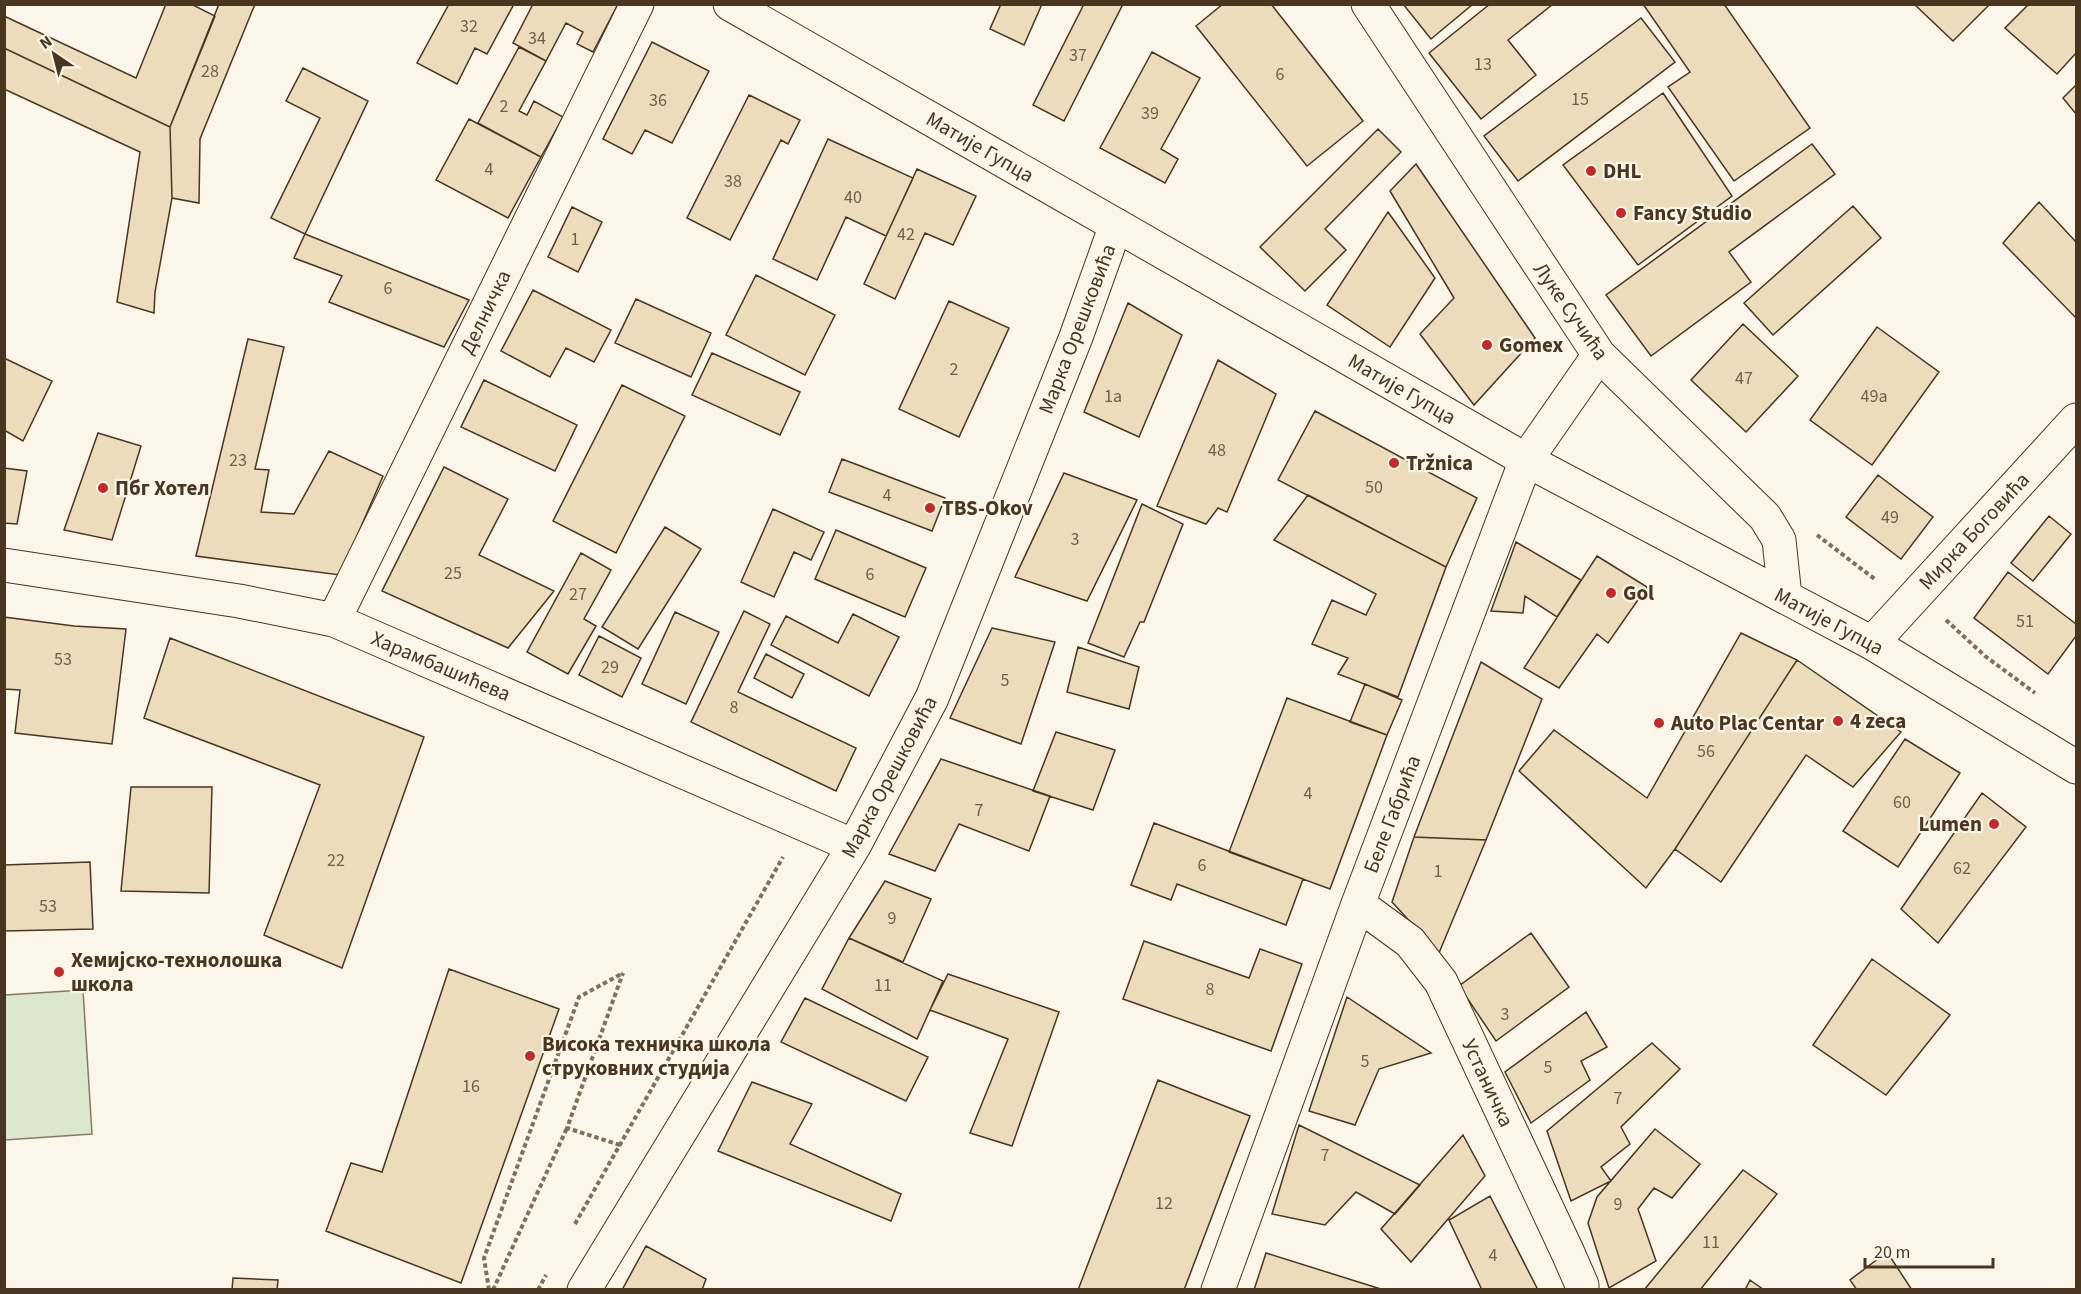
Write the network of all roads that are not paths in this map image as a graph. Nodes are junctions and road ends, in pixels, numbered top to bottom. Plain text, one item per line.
1 (637, 4) edge
2 (730, 4) edge
3 (1368, 4) edge
4 (1116, 225) junction
5 (1599, 355) junction
6 (2076, 420) edge
7 (1526, 460) junction
8 (4, 565) edge
9 (1785, 597) junction
10 (334, 620) junction
11 (1872, 643) junction
12 (2076, 767) edge
13 (854, 846) junction
14 (1358, 904) junction
15 (584, 1290) edge
16 (1218, 1290) edge
17 (1582, 1290) edge

1 - 10 street, Делничка
2 - 4 street, Матије Гупца
3 - 5 street, Луке Сучића
4 - 7 street, Матије Гупца
4 - 13 street, Марка Орешковића
5 - 7 street, Беле Габрића
5 - 9 street, Луке Сучића
6 - 11 street, Мирка Боговића
7 - 9 street, Матије Гупца
7 - 14 street, Беле Габрића
8 - 10 street, Харамбашићева
9 - 11 street, Матије Гупца
10 - 13 street, Харамбашићева
11 - 12 street, Матије Гупца
13 - 15 street, Марка Орешковића
14 - 16 street, Беле Габрића
14 - 17 street, Устаничка

